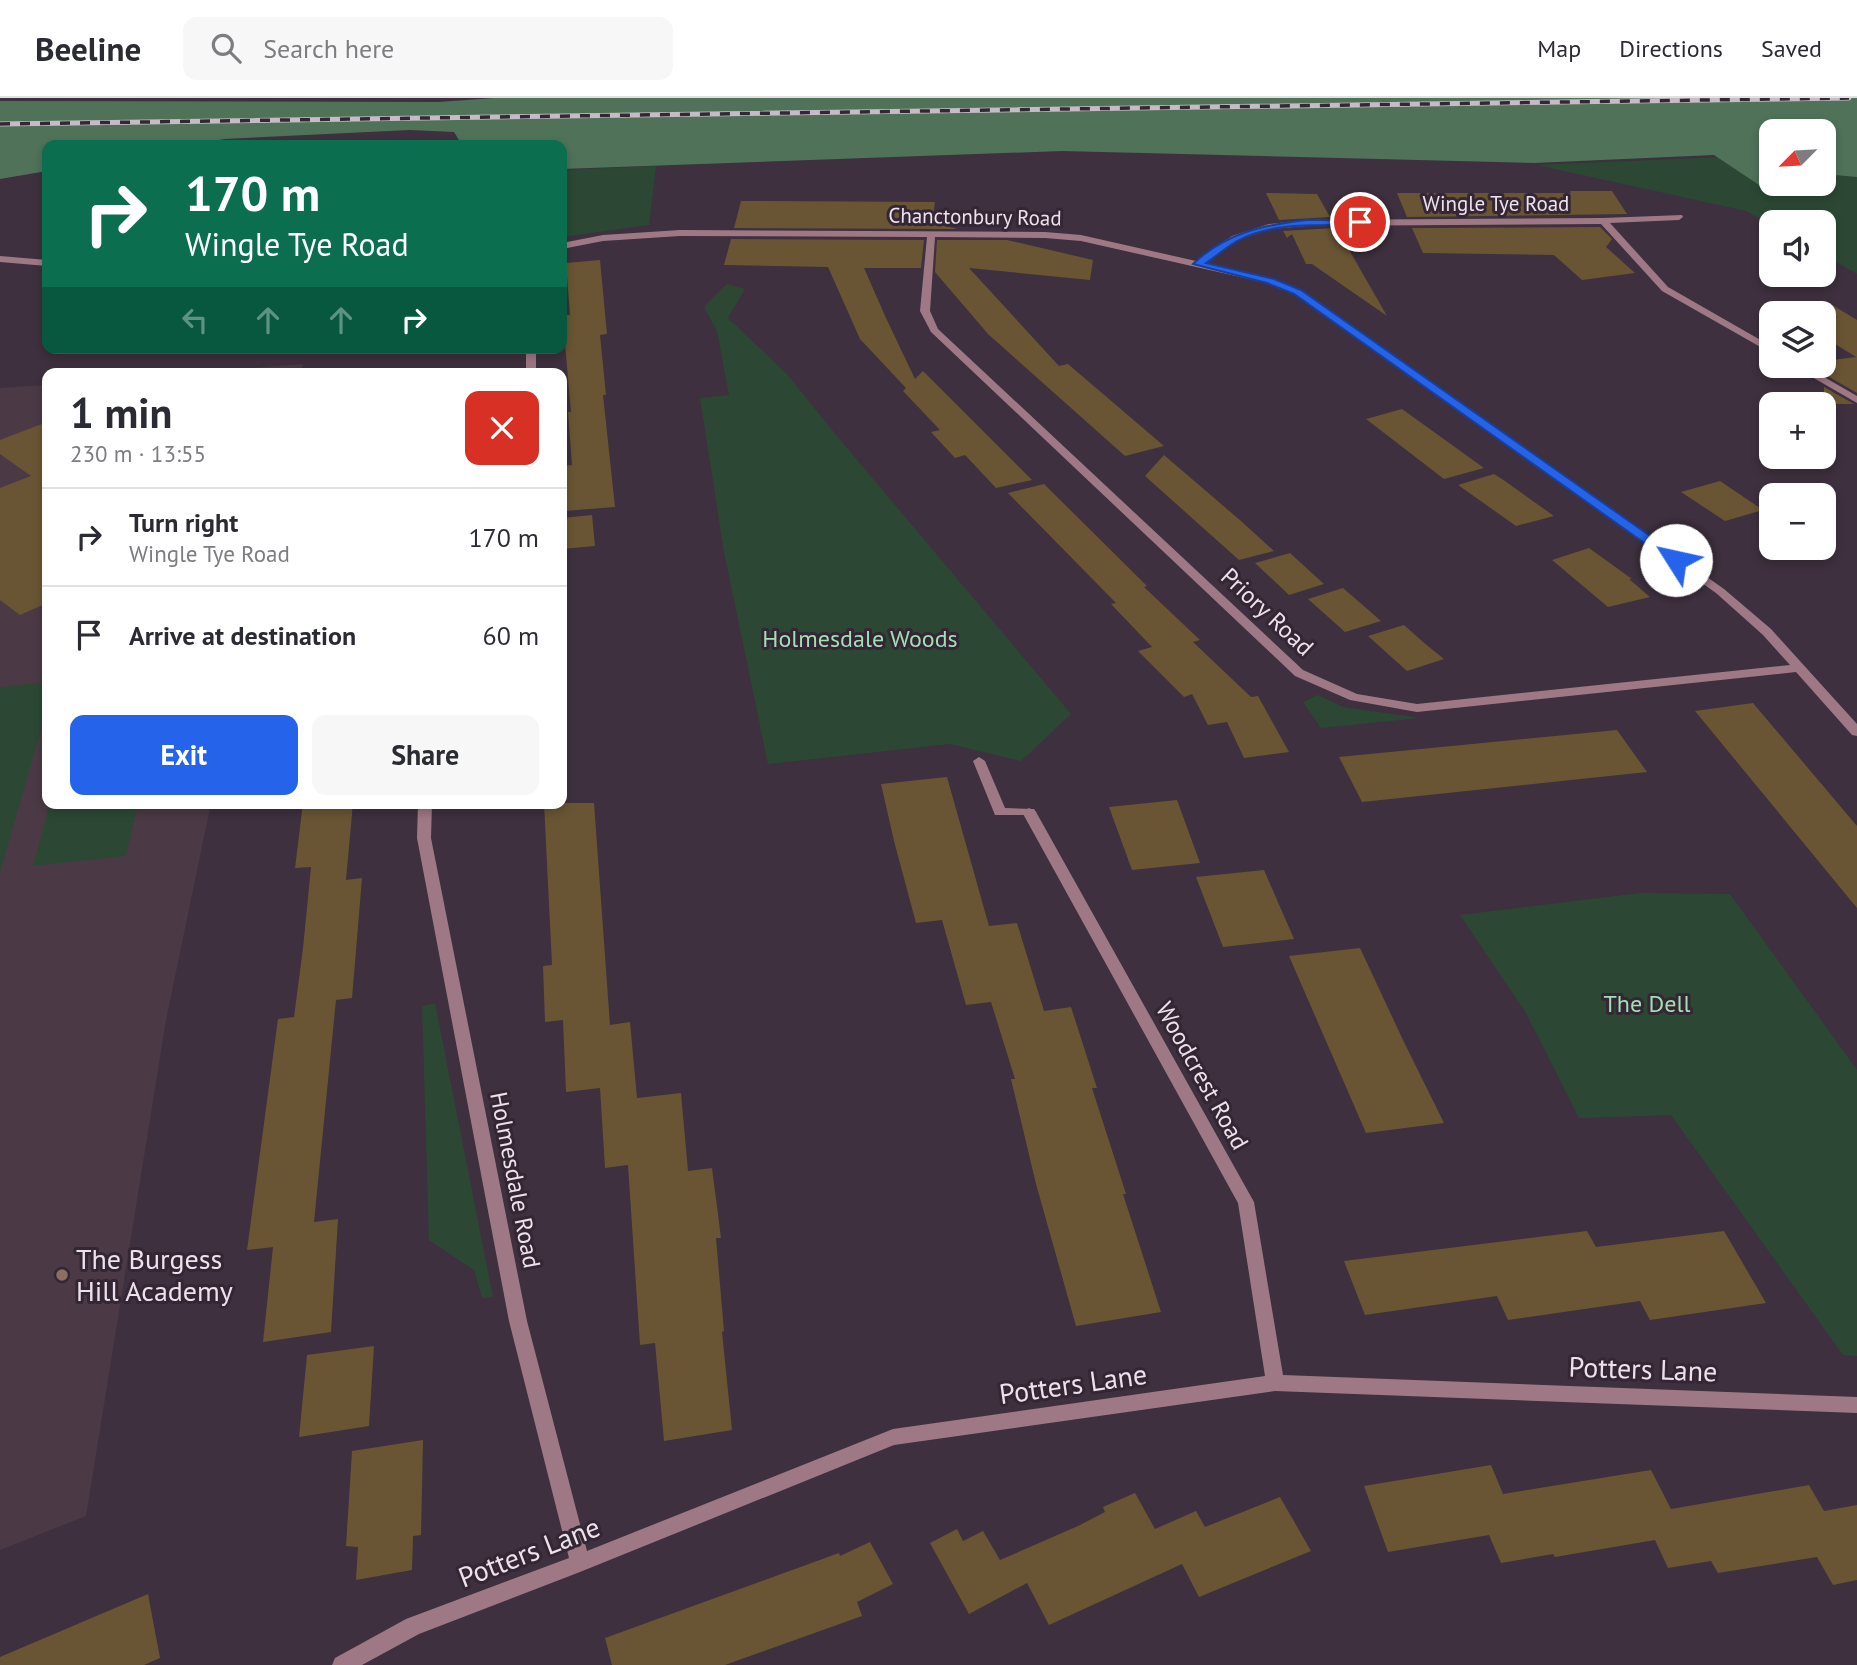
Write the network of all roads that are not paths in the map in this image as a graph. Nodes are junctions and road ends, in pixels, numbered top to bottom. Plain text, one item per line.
1 (1679, 216) dead end
2 (1603, 221) junction
3 (931, 235) junction
4 (567, 245) edge
5 (0, 260) edge
6 (42, 263) edge
7 (1198, 264) junction
8 (1759, 343) edge
9 (1819, 378) edge
10 (1857, 400) edge
11 (1801, 668) junction
12 (1857, 732) edge
13 (979, 761) dead end
14 (425, 809) edge
15 (1275, 1383) junction
16 (1857, 1405) edge
17 (580, 1563) junction
18 (342, 1665) edge

1 - 2 street, Wingle Tye Road
2 - 7 street, Wingle Tye Road
2 - 8 street
3 - 4 street, Chanctonbury Road
3 - 7 street, Chanctonbury Road
3 - 11 street, Priory Road
5 - 6 street
7 - 11 street, Chanctonbury Road
9 - 10 street
11 - 12 street, Chanctonbury Road
13 - 15 street, Woodcrest Road
14 - 17 street, Holmesdale Road
15 - 16 street, Potters Lane
15 - 17 street, Potters Lane
17 - 18 street, Potters Lane

